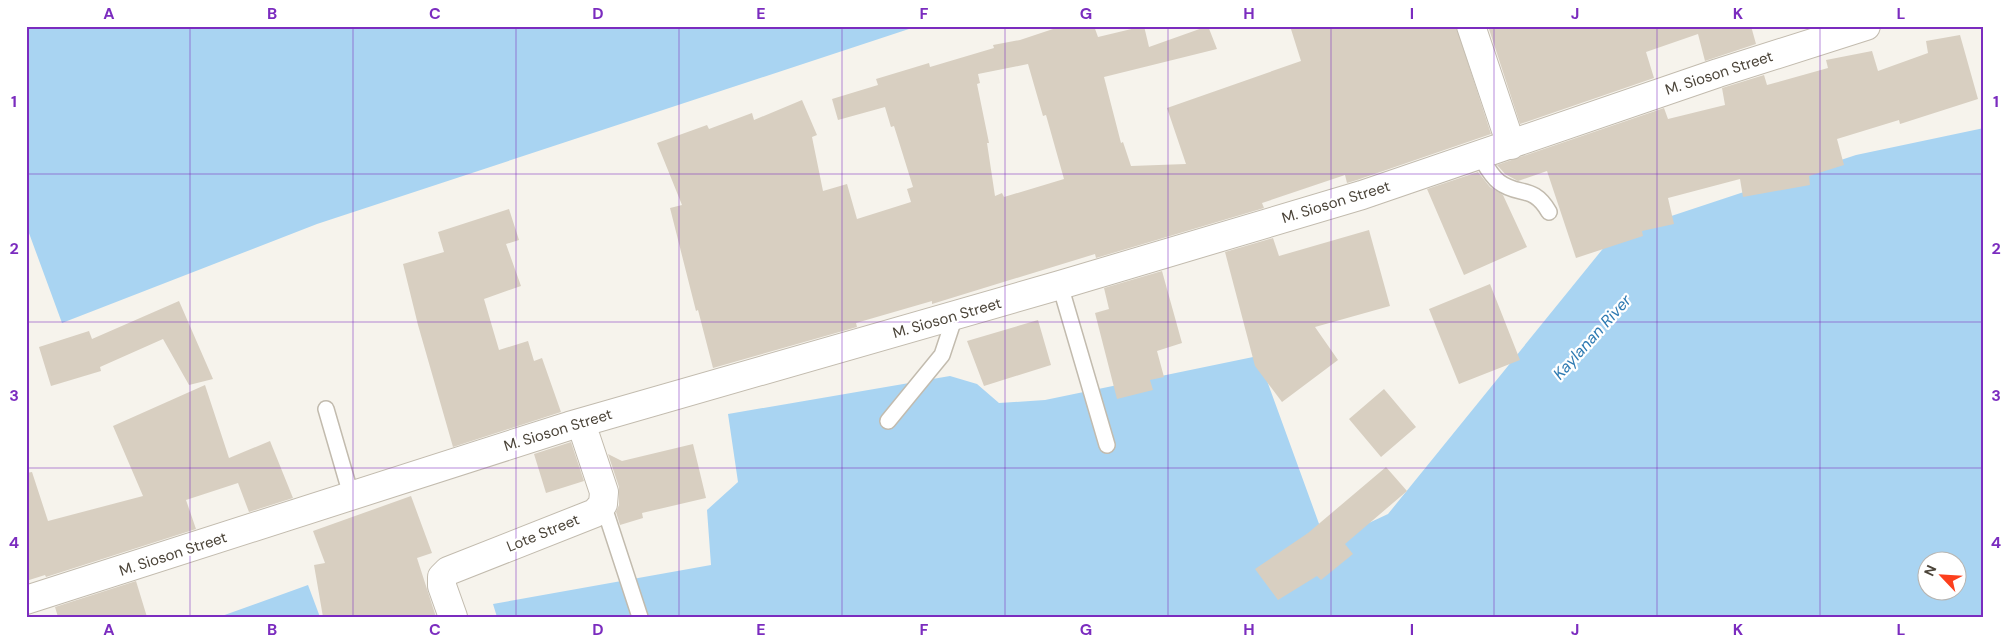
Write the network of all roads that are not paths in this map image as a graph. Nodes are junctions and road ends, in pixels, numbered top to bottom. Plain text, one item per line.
1 (1471, 26) edge
2 (1866, 26) edge
3 (1511, 145) junction
4 (1480, 156) junction
5 (1549, 212) dead end
6 (1060, 285) junction
7 (955, 316) junction
8 (326, 409) dead end
9 (888, 421) dead end
10 (581, 423) junction
11 (1108, 445) dead end
12 (351, 495) junction
13 (603, 504) junction
14 (26, 600) edge
15 (453, 617) edge
16 (640, 617) edge

1 - 3 street
2 - 3 street, M. Sioson Street
3 - 4 street, M. Sioson Street
4 - 5 lane
4 - 6 street, M. Sioson Street
6 - 7 street, M. Sioson Street
6 - 11 lane
7 - 9 lane
7 - 10 street, M. Sioson Street
8 - 12 lane
10 - 12 street, M. Sioson Street
10 - 13 street
12 - 14 street, M. Sioson Street
13 - 15 street, Lote Street
13 - 16 lane

